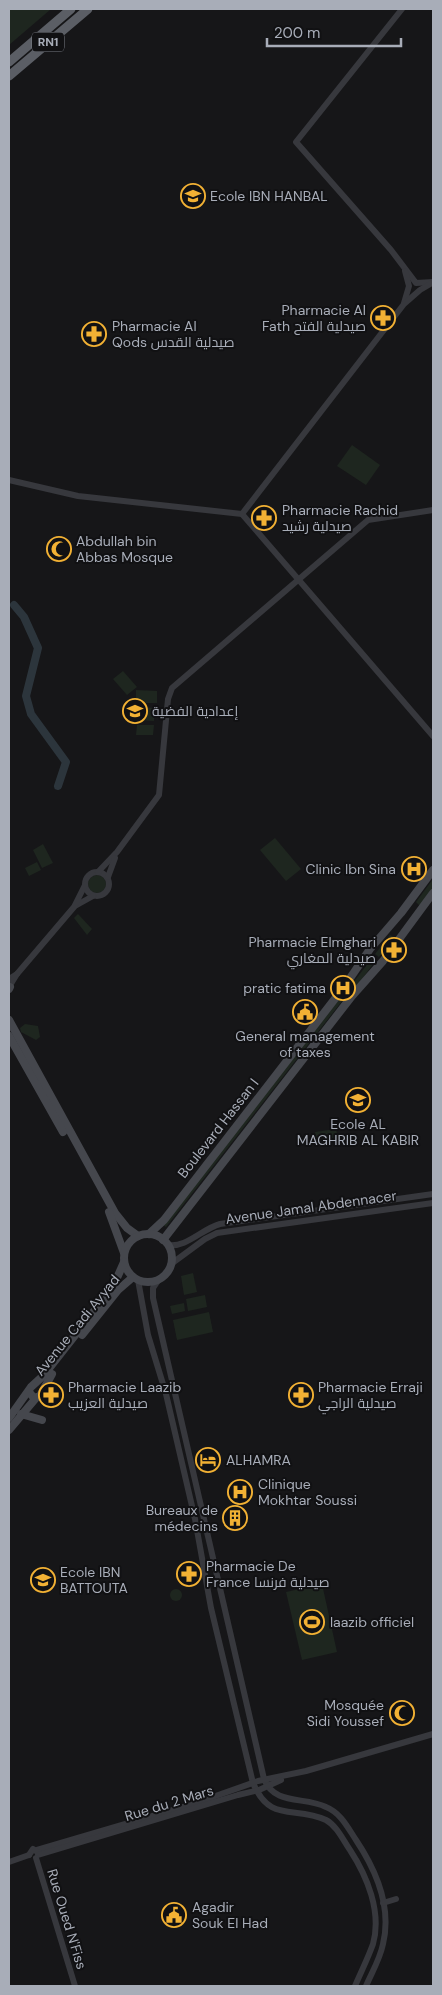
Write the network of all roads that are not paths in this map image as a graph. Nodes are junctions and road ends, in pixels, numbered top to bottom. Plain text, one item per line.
1 (71, 9) edge
2 (88, 9) edge
3 (402, 9) edge
4 (9, 62) edge
5 (9, 76) edge
6 (404, 268) junction
7 (433, 282) edge
8 (409, 288) junction
9 (417, 288) junction
10 (404, 304) junction
11 (9, 480) edge
12 (433, 510) edge
13 (242, 514) junction
14 (299, 580) junction
15 (433, 736) edge
16 (117, 852) junction
17 (433, 870) edge
18 (98, 872) junction
19 (108, 877) junction
20 (85, 884) junction
21 (433, 893) edge
22 (93, 896) junction
23 (74, 907) junction
24 (9, 986) edge
25 (9, 1020) edge
26 (9, 1036) edge
27 (433, 1194) edge
28 (433, 1203) edge
29 (149, 1234) junction
30 (138, 1236) junction
31 (165, 1243) junction
32 (124, 1252) junction
33 (124, 1262) junction
34 (170, 1264) junction
35 (136, 1278) junction
36 (158, 1279) junction
37 (34, 1385) junction
38 (42, 1390) junction
39 (29, 1392) junction
40 (36, 1398) junction
41 (22, 1414) junction
42 (9, 1418) edge
43 (42, 1420) dead end
44 (9, 1430) edge
45 (433, 1734) edge
46 (306, 1771) junction
47 (264, 1780) junction
48 (253, 1783) junction
49 (267, 1786) junction
50 (256, 1791) junction
51 (35, 1855) junction
52 (9, 1862) edge
53 (396, 1899) dead end
54 (383, 1903) junction
55 (75, 1986) edge
56 (355, 1986) edge
57 (366, 1986) edge

1 - 4 highway, RN1
2 - 5 highway, RN1
3 - 6 street
6 - 8 street
6 - 9 street
7 - 9 street
8 - 9 street
8 - 9 street
8 - 10 street
9 - 10 street
10 - 13 street
11 - 13 street
12 - 14 street
13 - 14 street
14 - 15 street
14 - 16 street
16 - 18 street
16 - 19 street
17 - 29 main road, Boulevard Hassan I
18 - 19 street
18 - 20 street
19 - 22 street
20 - 22 street
20 - 23 street
21 - 31 main road, Boulevard Hassan I
22 - 23 street
23 - 24 street
25 - 30 main road
26 - 32 main road
27 - 31 street, Avenue Jamal Abdennacer
28 - 34 street, Avenue Jamal Abdennacer
29 - 30 main road
29 - 31 main road
30 - 32 main road
31 - 34 main road
32 - 33 main road
33 - 35 main road
33 - 37 main road, Avenue Cadi Ayyad
34 - 36 main road
35 - 36 main road
35 - 38 main road, Avenue Cadi Ayyad
35 - 48 street
36 - 47 street
37 - 38 main road
37 - 39 main road
38 - 40 main road
39 - 40 main road
39 - 42 main road, Avenue Cadi Ayyad
40 - 41 main road
41 - 43 main road
41 - 44 main road
45 - 46 street, Rue du 2 Mars
46 - 47 street, Rue du 2 Mars
46 - 49 street, Rue du 2 Mars
47 - 48 street, Rue du 2 Mars
47 - 49 street
48 - 50 street
48 - 51 street, Rue du 2 Mars
49 - 50 street, Rue du 2 Mars
49 - 54 street
50 - 51 street, Rue du 2 Mars
50 - 56 street
51 - 52 street, Rue du 2 Mars
51 - 55 street, Rue Oued N'Fiss
53 - 54 street
54 - 57 street

